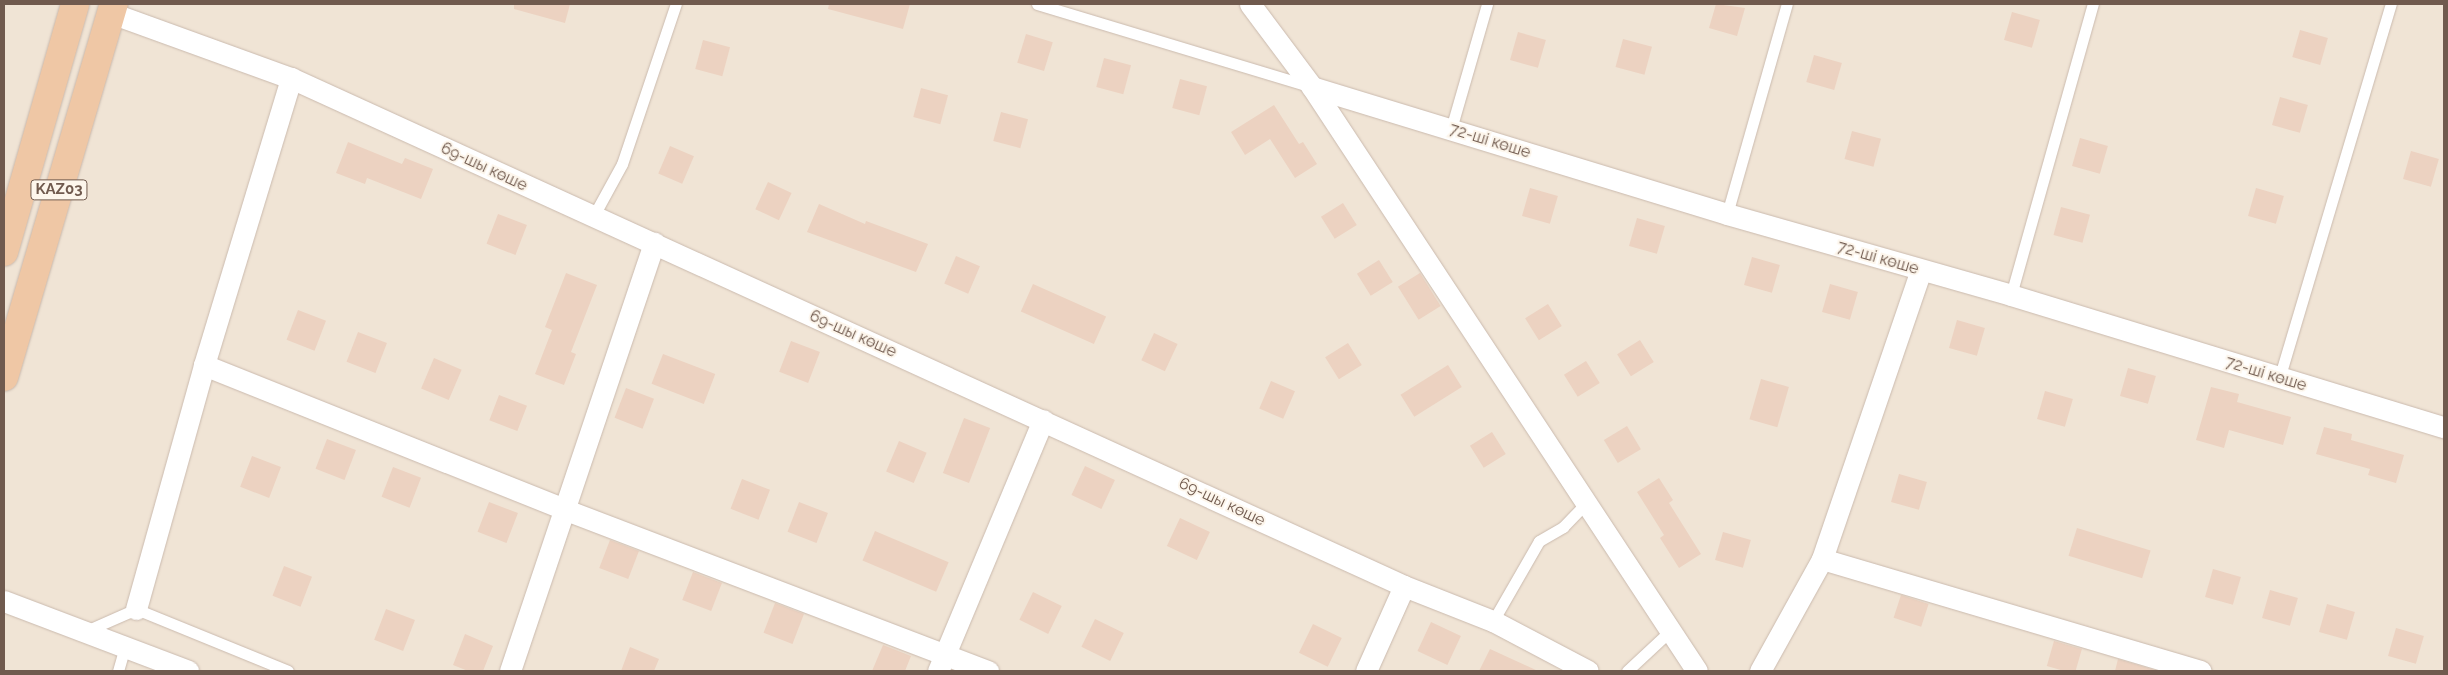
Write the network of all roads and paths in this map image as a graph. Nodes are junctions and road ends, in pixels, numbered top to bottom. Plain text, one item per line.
1 (75, 4) edge
2 (676, 4) edge
3 (1038, 4) edge
4 (1250, 4) edge
5 (1487, 4) edge
6 (1787, 4) edge
7 (2094, 4) edge
8 (2391, 4) edge
9 (113, 8) edge
10 (290, 78) junction
11 (1312, 87) junction
12 (1451, 129) junction
13 (1727, 214) junction
14 (593, 217) junction
15 (654, 243) junction
16 (4, 252) edge
17 (1921, 270) junction
18 (2011, 294) junction
19 (204, 365) junction
20 (4, 377) edge
21 (2280, 379) junction
22 (1043, 420) junction
23 (2444, 427) edge
24 (1585, 504) junction
25 (566, 510) junction
26 (1822, 559) junction
27 (1404, 586) junction
28 (4, 601) edge
29 (136, 610) junction
30 (1493, 621) junction
31 (86, 631) junction
32 (1670, 631) junction
33 (125, 647) junction
34 (942, 663) edge
35 (118, 671) edge
36 (188, 671) edge
37 (288, 671) edge
38 (510, 671) edge
39 (988, 671) edge
40 (1366, 671) edge
41 (1588, 671) edge
42 (1627, 671) edge
43 (1697, 671) edge
44 (1760, 671) edge
45 (2201, 671) edge

1 - 16 highway, KАZ03
2 - 14 lane
3 - 11 lane
4 - 11 street
5 - 12 lane
6 - 13 lane
7 - 18 lane
8 - 21 lane
9 - 10 street, 69-шы көше
9 - 20 highway, KАZ03
10 - 14 street, 69-шы көше
10 - 19 street
11 - 12 street, 72-ші көше
11 - 24 street
12 - 13 street, 72-ші көше
13 - 17 street, 72-ші көше
14 - 15 street, 69-шы көше
15 - 22 street, 69-шы көше
15 - 25 street
17 - 18 street, 72-ші көше
17 - 26 street
18 - 21 street, 72-ші көше
19 - 25 street
19 - 29 street
21 - 23 street, 72-ші көше
22 - 27 street, 69-шы көше
22 - 34 street
24 - 30 lane
24 - 32 street
25 - 34 street
25 - 38 street
26 - 44 street
26 - 45 street
27 - 30 street, 69-шы көше
27 - 40 street
28 - 31 street
29 - 31 lane
29 - 37 lane
30 - 41 street, 69-шы көше
31 - 33 street
32 - 42 lane
32 - 43 street
33 - 35 lane
33 - 36 street
34 - 39 street

